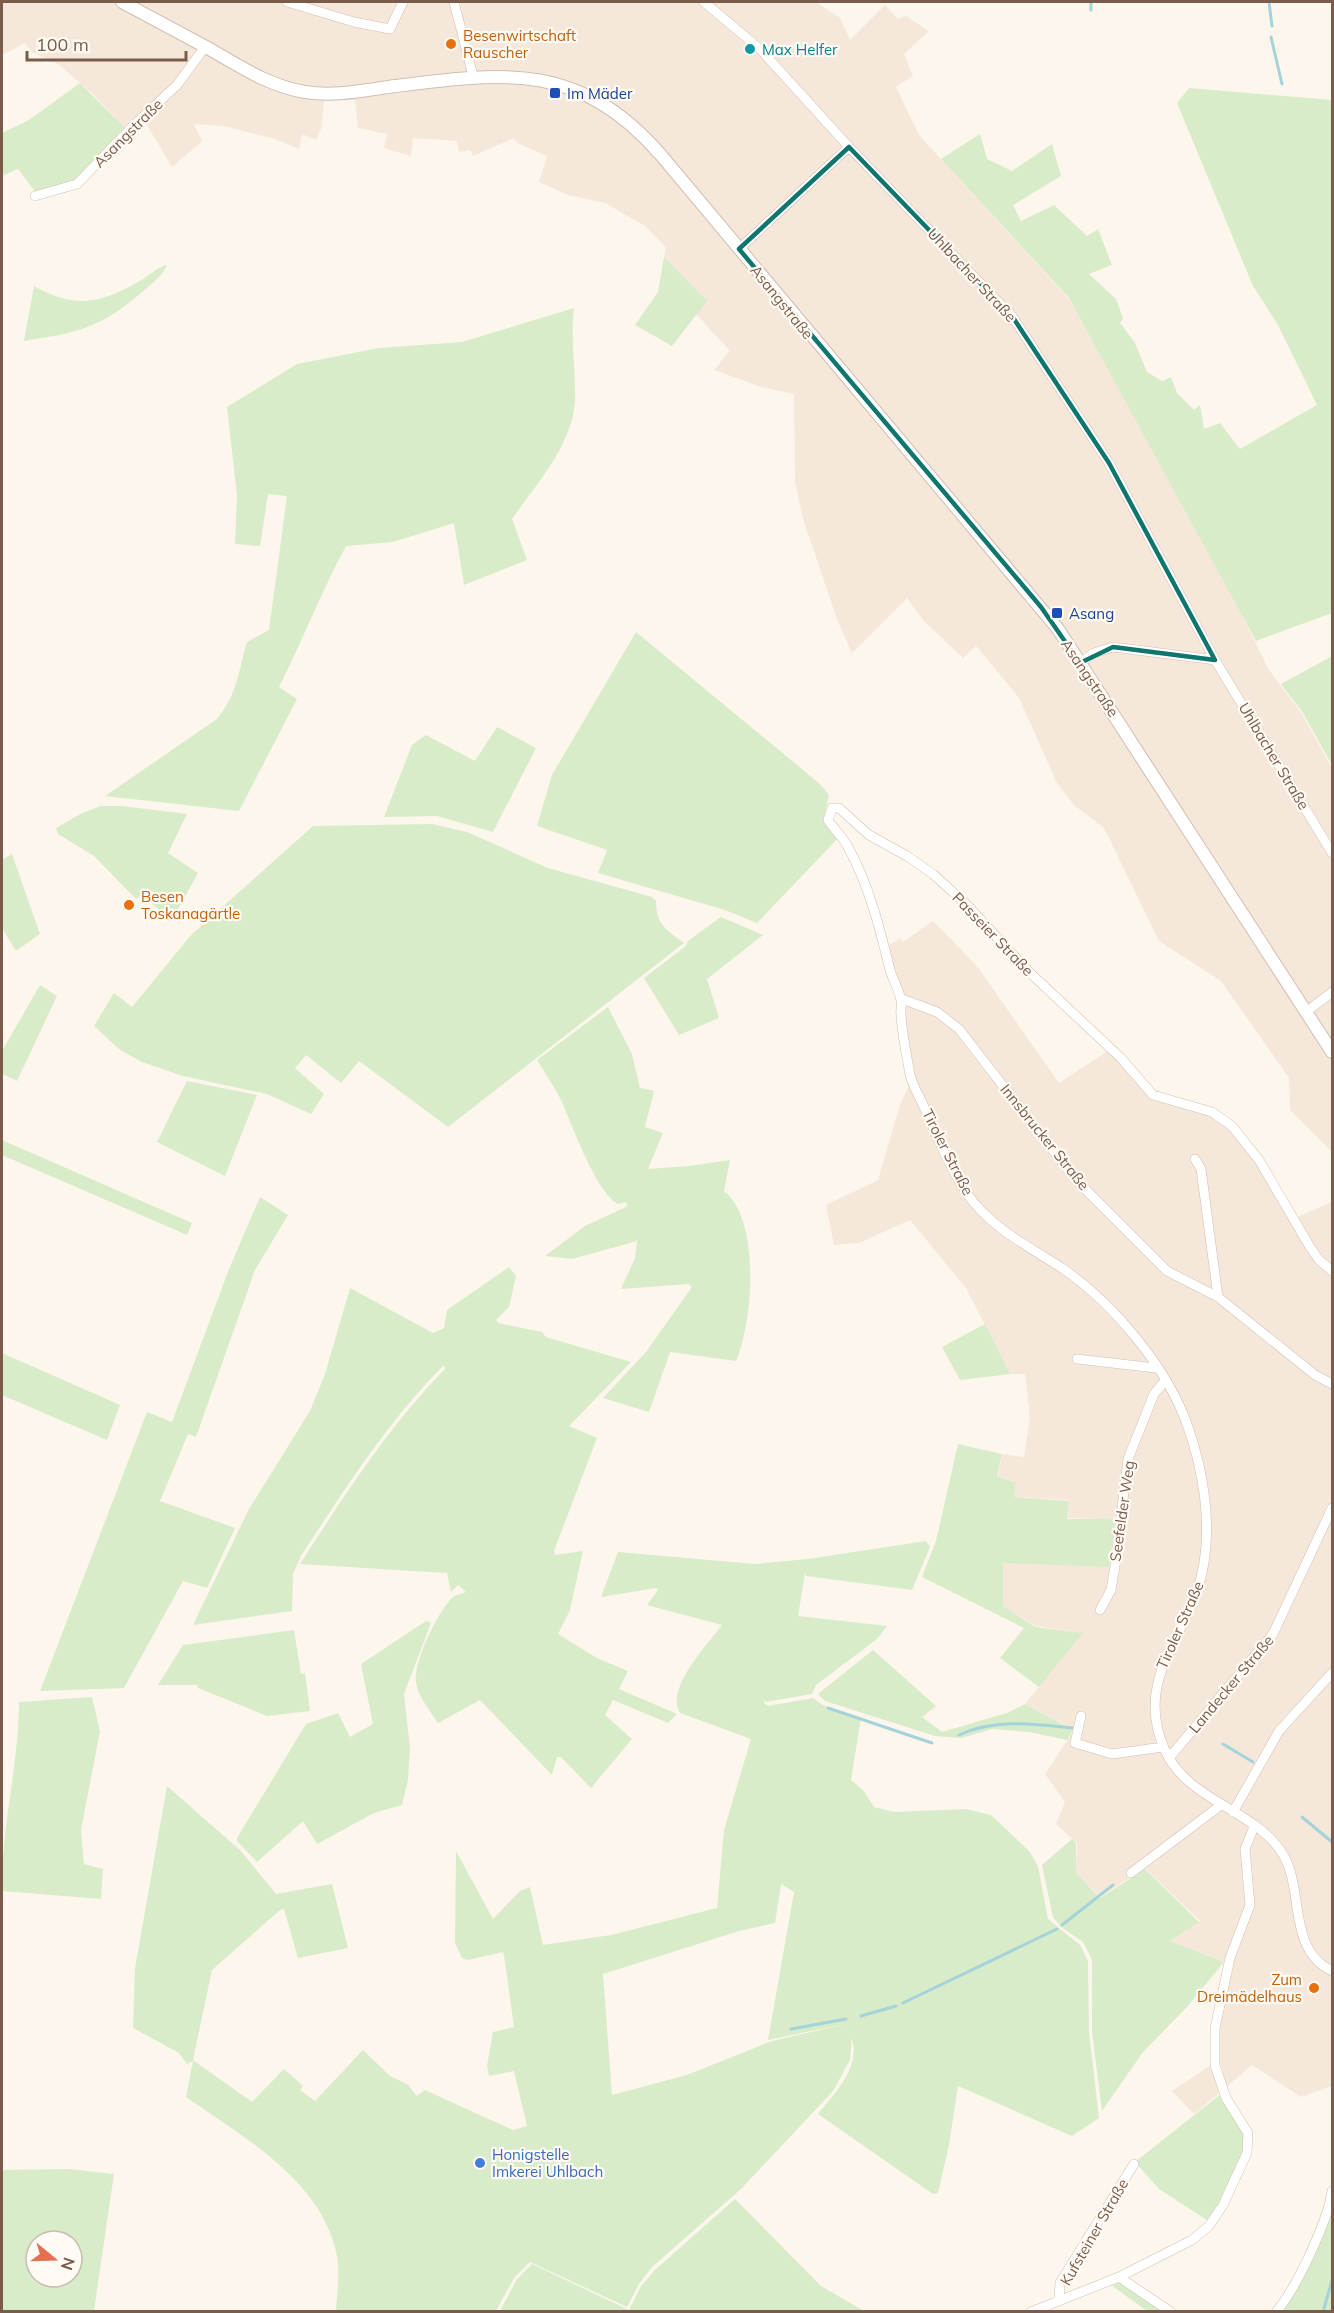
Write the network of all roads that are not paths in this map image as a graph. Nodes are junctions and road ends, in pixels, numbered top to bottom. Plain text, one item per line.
1 (122, 2) edge
2 (287, 2) edge
3 (403, 2) edge
4 (454, 2) edge
5 (704, 2) edge
6 (205, 47) junction
7 (473, 76) junction
8 (849, 147) junction
9 (35, 196) dead end
10 (739, 249) junction
11 (1215, 660) junction
12 (1080, 663) junction
13 (1332, 853) edge
14 (1332, 992) edge
15 (902, 999) junction
16 (1306, 1012) junction
17 (1332, 1052) edge
18 (909, 1072) joint
19 (1195, 1159) dead end
20 (1332, 1271) edge
21 (1218, 1297) junction
22 (1077, 1359) dead end
23 (1156, 1368) junction
24 (1164, 1382) junction
25 (1332, 1384) edge
26 (1332, 1508) edge
27 (1100, 1610) dead end
28 (1332, 1673) edge
29 (1081, 1716) dead end
30 (1163, 1747) junction
31 (1169, 1758) junction
32 (1221, 1805) junction
33 (1233, 1812) junction
34 (1254, 1827) junction
35 (1131, 1873) dead end
36 (1332, 1971) edge
37 (1134, 2164) dead end
38 (1332, 2191) edge
39 (1119, 2277) junction
40 (1059, 2301) junction
41 (1031, 2312) edge
42 (1171, 2312) edge
43 (1276, 2312) edge

1 - 6 street, Asangstraße
2 - 3 street
4 - 7 street
5 - 8 street, Uhlbacher Straße
6 - 7 street, Asangstraße
6 - 9 street, Asangstraße
7 - 10 street, Asangstraße
8 - 10 street
8 - 11 street, Uhlbacher Straße
10 - 12 street, Asangstraße
11 - 12 street
11 - 13 street, Uhlbacher Straße
12 - 16 street, Asangstraße
14 - 16 street
15 - 18 street, Passeier Straße
15 - 20 street, Passeier Straße
15 - 21 street, Innsbrucker Straße
16 - 17 street, Asangstraße
18 - 23 street, Tiroler Straße
19 - 21 street
21 - 25 street, Innsbrucker Straße
22 - 23 street
23 - 24 street, Tiroler Straße
24 - 27 street, Seefelder Weg
24 - 30 street, Tiroler Straße
26 - 31 street, Landecker Straße
28 - 33 street
29 - 30 street
30 - 31 street, Tiroler Straße
31 - 32 street, Tiroler Straße
32 - 33 street, Tiroler Straße
32 - 35 street
33 - 34 street, Tiroler Straße
34 - 36 street, Tiroler Straße
34 - 39 street, Kufsteiner Straße
37 - 40 street, Kufsteiner Straße
38 - 43 street
39 - 40 street, Kufsteiner Straße
39 - 42 street
40 - 41 street, Kufsteiner Straße

